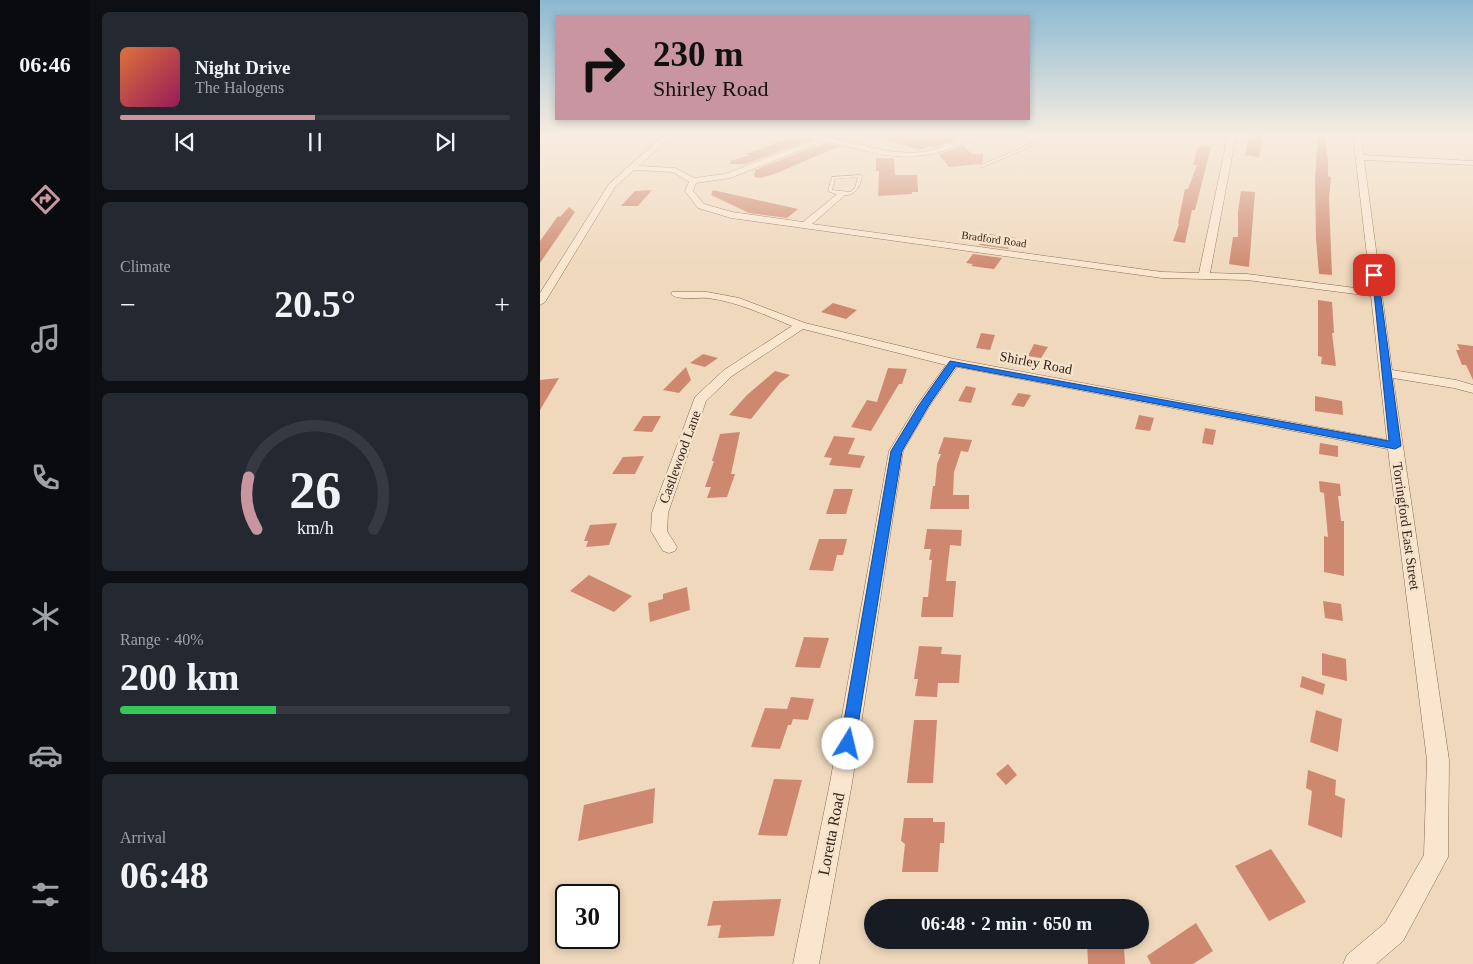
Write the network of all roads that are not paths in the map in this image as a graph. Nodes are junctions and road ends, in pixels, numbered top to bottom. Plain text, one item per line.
1 (619, 180) edge
2 (700, 180) edge
3 (833, 180) edge
4 (859, 180) edge
5 (1223, 180) edge
6 (1363, 180) edge
7 (693, 181) joint
8 (841, 194) junction
9 (805, 225) junction
10 (1204, 276) junction
11 (675, 294) dead end
12 (1377, 294) junction
13 (540, 302) edge
14 (801, 325) junction
15 (954, 363) junction
16 (1388, 373) junction
17 (1473, 389) edge
18 (1395, 446) junction
19 (669, 547) dead end
20 (806, 964) edge
21 (1356, 964) edge

1 - 13 street
2 - 7 street
3 - 8 lane
4 - 8 lane
5 - 10 street
6 - 12 street, Torringford East Street
7 - 9 street, Bradford Road
8 - 9 street
9 - 10 street, Bradford Road
10 - 12 street, Bradford Road
11 - 14 street, Shirley Road
12 - 16 street, Torringford East Street
14 - 15 street, Shirley Road
14 - 19 street, Castlewood Lane
15 - 18 street, Shirley Road
15 - 20 street, Loretta Road
16 - 17 street
16 - 18 street, Torringford East Street
18 - 21 street, Torringford East Street

